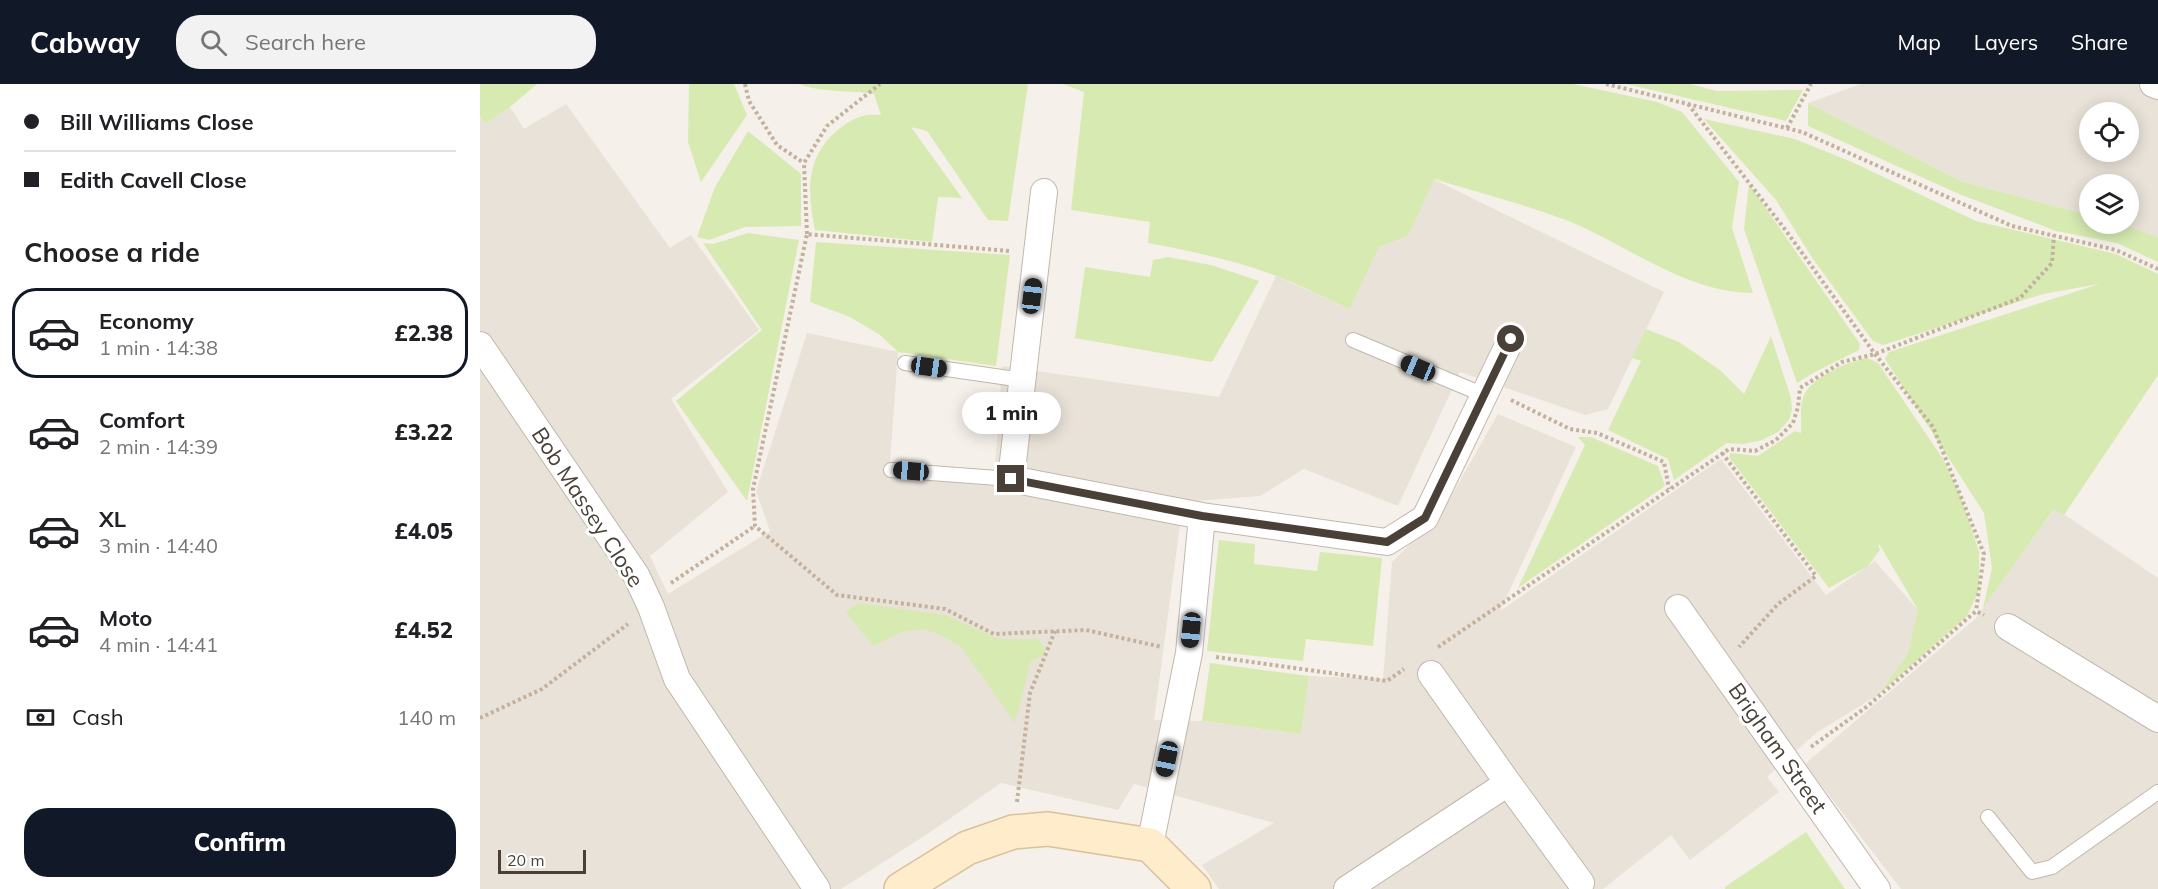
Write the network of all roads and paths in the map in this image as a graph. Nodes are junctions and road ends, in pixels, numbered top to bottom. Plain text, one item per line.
1 (745, 84) edge
2 (880, 84) edge
3 (1606, 84) edge
4 (1812, 84) edge
5 (2154, 84) edge
6 (2158, 86) edge
7 (1688, 104) junction
8 (1786, 128) junction
9 (804, 163) junction
10 (1044, 192) dead end
11 (807, 234) junction
12 (2054, 236) junction
13 (1037, 254) junction
14 (2158, 269) edge
15 (1511, 339) dead end
16 (1353, 340) dead end
17 (480, 345) edge
18 (1875, 354) junction
19 (905, 363) dead end
20 (1022, 380) junction
21 (1485, 392) junction
22 (1722, 453) junction
23 (891, 470) dead end
24 (1011, 479) junction
25 (1669, 489) junction
26 (1202, 516) junction
27 (755, 526) junction
28 (650, 603) junction
29 (1678, 608) dead end
30 (1976, 611) junction
31 (2008, 627) joint
32 (1055, 631) junction
33 (1436, 648) dead end
34 (1189, 653) junction
35 (1406, 668) dead end
36 (1720, 668) junction
37 (1431, 674) dead end
38 (480, 718) edge
39 (2158, 718) edge
40 (1788, 764) junction
41 (1508, 783) junction
42 (2158, 792) edge
43 (1988, 817) dead end
44 (1013, 832) junction
45 (1150, 845) junction
46 (1581, 883) dead end
47 (817, 889) edge
48 (901, 889) edge
49 (1194, 889) edge
50 (1347, 889) edge
51 (1877, 889) edge

1 - 9 path
2 - 9 path
3 - 7 path
4 - 8 path
5 - 6 street
7 - 8 path
7 - 18 path
8 - 12 path
9 - 11 path
10 - 13 street
11 - 13 path
11 - 27 path
12 - 14 path
12 - 18 path
13 - 20 street
15 - 21 street
16 - 21 lane
17 - 28 street, Bob Massey Close
18 - 22 path
18 - 30 path
19 - 20 lane
20 - 24 street
21 - 25 path
21 - 26 street
22 - 25 path
22 - 36 path
23 - 24 lane
24 - 26 street
25 - 33 path
26 - 34 street
27 - 28 path
27 - 32 path
28 - 38 path
28 - 47 street, Bob Massey Close
29 - 36 street, Brigham Street
30 - 31 path
30 - 40 path
31 - 39 street
32 - 34 path
32 - 44 path
34 - 35 path
34 - 45 street
36 - 40 street, Brigham Street
37 - 41 street
40 - 51 street, Brigham Street
41 - 46 street
41 - 50 street
42 - 43 lane
44 - 45 street
44 - 48 street
45 - 49 street

